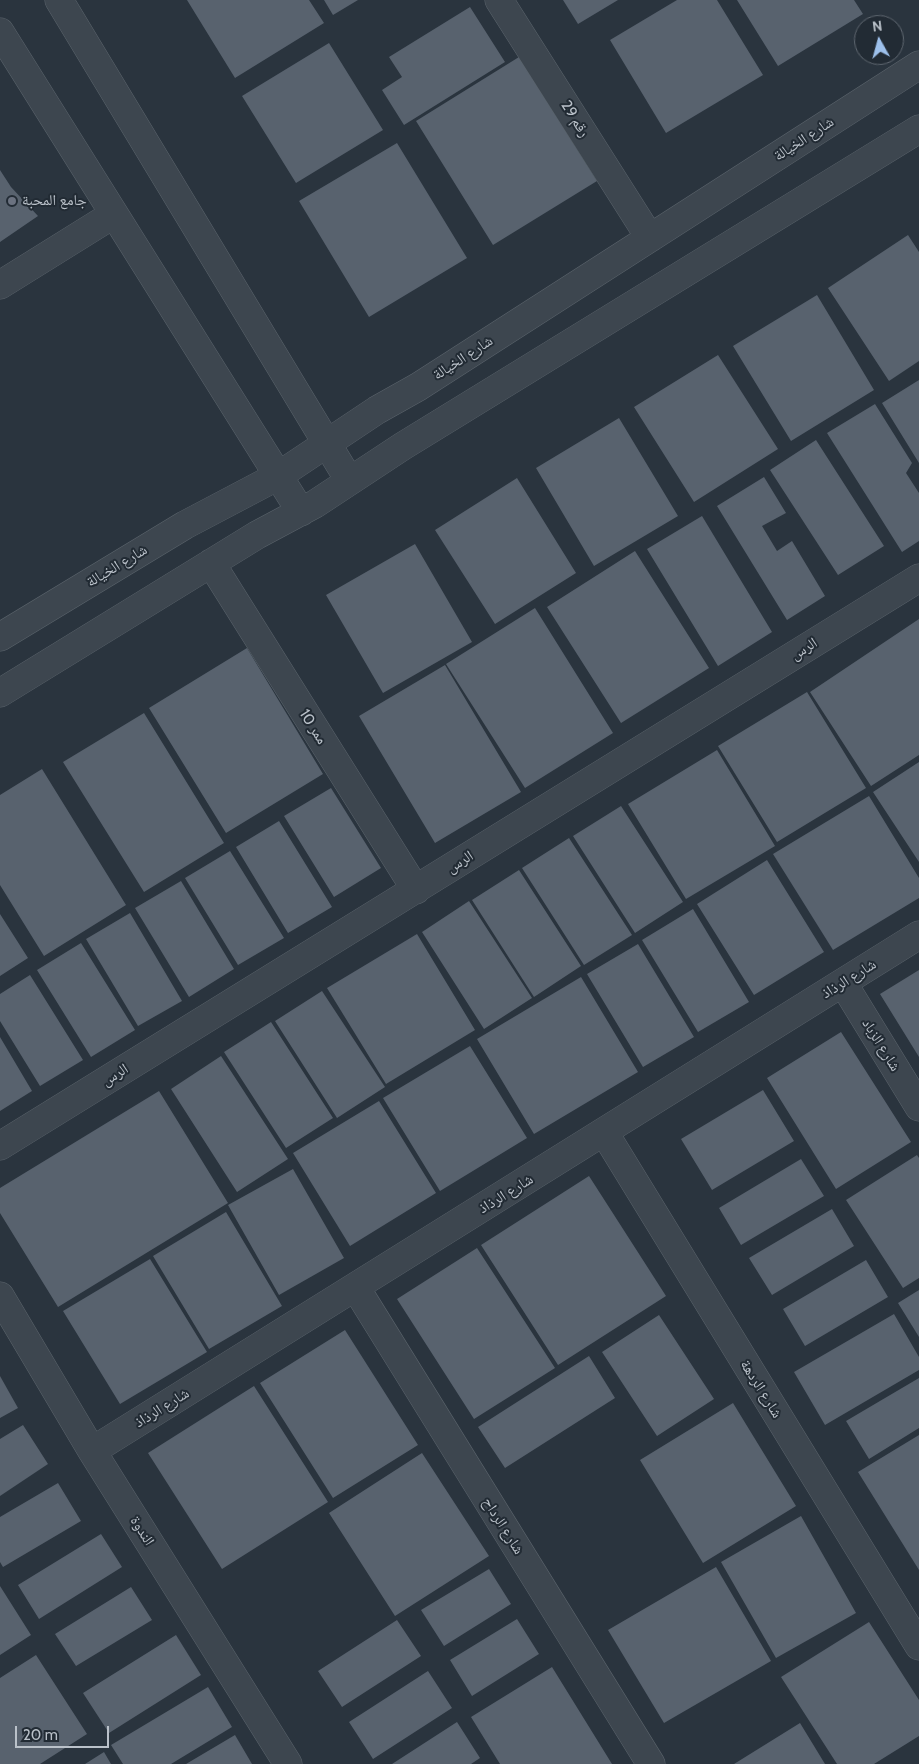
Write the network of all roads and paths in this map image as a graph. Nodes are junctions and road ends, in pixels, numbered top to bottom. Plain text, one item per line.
1 (59, 0) edge
2 (499, 0) edge
3 (0, 32) edge
4 (919, 66) edge
5 (919, 129) edge
6 (114, 214) junction
7 (650, 238) junction
8 (0, 285) edge
9 (418, 387) junction
10 (438, 424) junction
11 (327, 445) junction
12 (278, 476) junction
13 (349, 480) junction
14 (301, 512) junction
15 (186, 525) junction
16 (216, 560) junction
17 (919, 578) edge
18 (0, 637) edge
19 (0, 693) edge
20 (416, 890) junction
21 (919, 935) edge
22 (843, 983) junction
23 (919, 1106) edge
24 (604, 1132) junction
25 (0, 1146) edge
26 (356, 1288) junction
27 (0, 1296) edge
28 (92, 1451) junction
29 (919, 1646) edge
30 (288, 1764) edge
31 (651, 1764) edge

1 - 11 street
2 - 7 street, رقم 29
3 - 6 street
4 - 7 street, شارع الخيالة
5 - 10 street
6 - 8 street
6 - 12 street
7 - 9 street, شارع الخيالة
9 - 10 street
9 - 11 street, شارع الخيالة
10 - 13 street
11 - 12 street, شارع الخيالة
11 - 13 street
12 - 14 street
12 - 15 street, شارع الخيالة
13 - 14 street
14 - 16 street
15 - 16 street
15 - 18 street, شارع الخيالة
16 - 19 street
16 - 20 street, ممر 10
17 - 20 street, الرس
20 - 25 street, الرس
21 - 22 street, شارع الرذاذ
22 - 23 street, شارع الزباد
22 - 24 street, شارع الرذاذ
24 - 26 street, شارع الرذاذ
24 - 29 street, شارع الردهة
26 - 28 street, شارع الرذاذ
26 - 31 street, شارع الرداح
27 - 28 street, الندوة
28 - 30 street, الندوة

